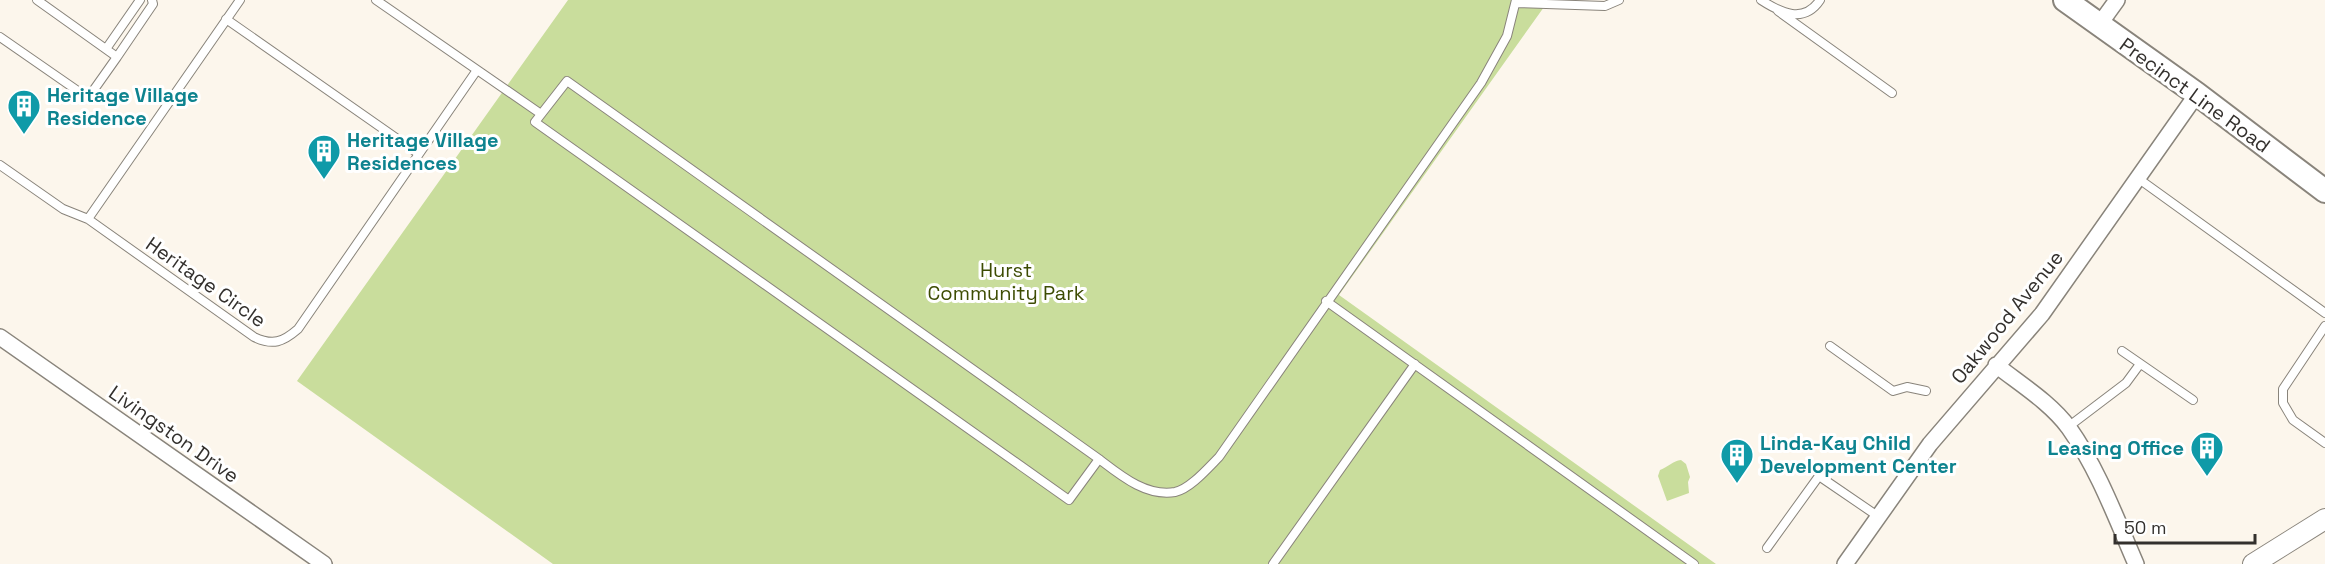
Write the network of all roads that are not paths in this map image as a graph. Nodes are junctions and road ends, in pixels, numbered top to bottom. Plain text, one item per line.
1 (37, 0) edge
2 (140, 0) edge
3 (152, 0) edge
4 (240, 0) edge
5 (376, 0) edge
6 (1619, 0) edge
7 (1761, 0) edge
8 (1820, 0) edge
9 (2065, 0) edge
10 (2117, 0) edge
11 (1516, 2) edge
12 (1778, 11) junction
13 (226, 19) junction
14 (2099, 25) junction
15 (0, 37) edge
16 (106, 49) junction
17 (117, 57) junction
18 (477, 70) junction
19 (1892, 93) dead end
20 (2197, 94) junction
21 (541, 114) junction
22 (419, 154) junction
23 (0, 165) edge
24 (2139, 179) junction
25 (2324, 189) edge
26 (88, 219) junction
27 (1326, 301) junction
28 (2325, 313) edge
29 (2325, 326) edge
30 (0, 338) edge
31 (1830, 346) dead end
32 (2122, 351) dead end
33 (1415, 364) junction
34 (2140, 364) junction
35 (1996, 365) junction
36 (1926, 391) dead end
37 (2193, 400) dead end
38 (2068, 427) junction
39 (2325, 443) edge
40 (1099, 459) junction
41 (1878, 517) junction
42 (2325, 519) edge
43 (1767, 548) dead end
44 (324, 564) edge
45 (1273, 564) edge
46 (1694, 564) edge
47 (1845, 564) edge
48 (2136, 564) edge
49 (2253, 564) edge

1 - 16 lane
2 - 16 lane
3 - 17 lane
4 - 13 lane
5 - 18 lane
6 - 11 lane
7 - 12 lane
8 - 12 lane
9 - 14 main road, Precinct Line Road
10 - 14 street
11 - 27 lane
12 - 19 lane
13 - 22 lane
13 - 26 lane
14 - 20 main road, Precinct Line Road
15 - 17 lane
16 - 17 lane
18 - 21 lane
18 - 22 lane, Heritage Circle
20 - 24 street, Oakwood Avenue
20 - 25 main road, Precinct Line Road
21 - 40 lane
21 - 40 lane
22 - 26 lane, Heritage Circle
23 - 26 lane, Heritage Circle
24 - 28 lane
24 - 35 street, Oakwood Avenue
27 - 33 lane
27 - 40 lane
29 - 39 lane
30 - 44 street, Livingston Drive
31 - 36 lane
32 - 34 lane
33 - 45 lane
33 - 46 lane
34 - 37 lane
34 - 38 lane
35 - 38 street
35 - 41 street, Oakwood Avenue
38 - 48 street
41 - 43 lane
41 - 47 street, Oakwood Avenue
42 - 49 street

